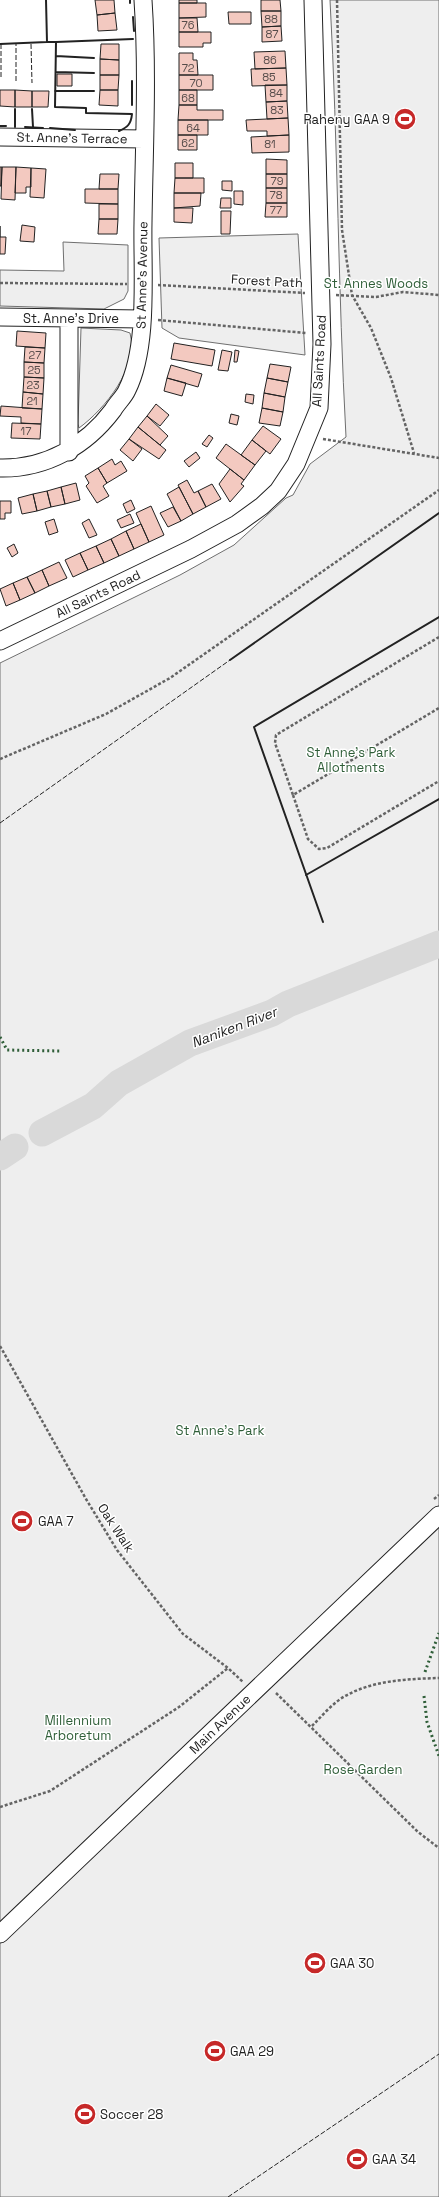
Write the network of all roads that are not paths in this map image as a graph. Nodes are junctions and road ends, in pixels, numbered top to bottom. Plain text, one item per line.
1 (143, 0) edge
2 (313, 0) edge
3 (0, 137) edge
4 (144, 139) junction
5 (0, 317) edge
6 (141, 318) junction
7 (69, 319) junction
8 (69, 452) junction
9 (0, 468) edge
10 (0, 641) edge
11 (439, 1515) edge
12 (0, 1934) edge

1 - 4 street, St Anne's Avenue
2 - 10 street, All Saints Road
3 - 4 street, St. Anne's Terrace
4 - 6 street, St Anne's Avenue
5 - 7 street, St. Anne's Drive
6 - 7 street, St. Anne's Drive
6 - 8 street, St Anne's Avenue
7 - 8 street
8 - 9 street, St Anne's Avenue
11 - 12 street, Main Avenue

